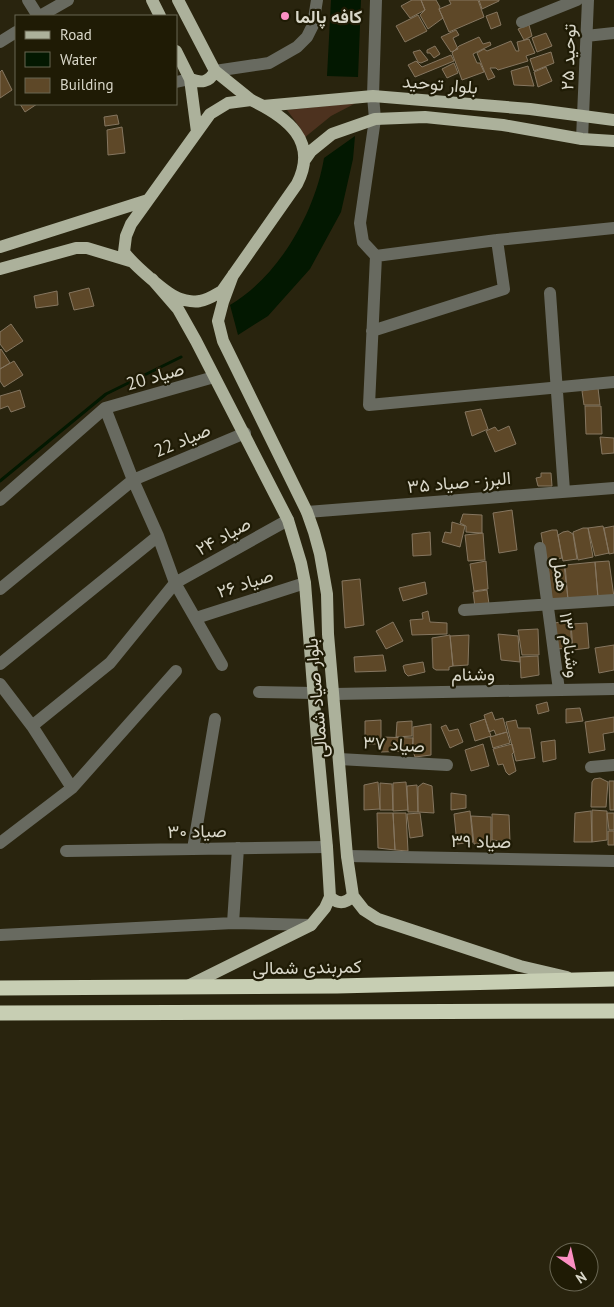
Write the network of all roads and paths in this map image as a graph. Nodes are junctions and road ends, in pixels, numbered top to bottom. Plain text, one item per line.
1 (28, 0) edge
2 (68, 0) edge
3 (152, 0) edge
4 (178, 0) edge
5 (317, 0) edge
6 (376, 0) edge
7 (577, 0) edge
8 (588, 0) edge
9 (38, 15) edge
10 (41, 15) edge
11 (160, 15) edge
12 (522, 22) dead end
13 (15, 33) edge
14 (614, 33) edge
15 (586, 36) junction
16 (0, 42) edge
17 (178, 55) edge
18 (215, 71) junction
19 (190, 79) junction
20 (178, 82) edge
21 (373, 96) junction
22 (251, 100) junction
23 (263, 106) junction
24 (583, 116) junction
25 (375, 119) junction
26 (614, 120) edge
27 (197, 132) junction
28 (582, 138) junction
29 (614, 141) edge
30 (304, 161) junction
31 (148, 200) junction
32 (614, 228) edge
33 (497, 240) junction
34 (0, 247) edge
35 (376, 256) junction
36 (130, 261) junction
37 (0, 269) edge
38 (233, 274) junction
39 (152, 279) junction
40 (550, 293) dead end
41 (372, 331) junction
42 (214, 377) junction
43 (614, 382) edge
44 (558, 387) junction
45 (105, 408) junction
46 (244, 434) junction
47 (133, 480) junction
48 (614, 488) edge
49 (564, 491) junction
50 (0, 500) edge
51 (307, 512) junction
52 (288, 520) junction
53 (158, 536) junction
54 (540, 548) dead end
55 (305, 582) junction
56 (175, 583) junction
57 (0, 589) edge
58 (614, 600) edge
59 (548, 605) junction
60 (464, 610) dead end
61 (196, 618) junction
62 (0, 664) edge
63 (222, 665) dead end
64 (176, 671) dead end
65 (0, 684) edge
66 (614, 689) edge
67 (558, 690) junction
68 (259, 692) dead end
69 (314, 693) junction
70 (334, 694) junction
71 (215, 720) dead end
72 (32, 726) junction
73 (339, 758) junction
74 (447, 765) dead end
75 (614, 765) edge
76 (591, 767) dead end
77 (72, 788) junction
78 (0, 843) edge
79 (327, 847) junction
80 (238, 848) junction
81 (193, 849) junction
82 (66, 851) dead end
83 (347, 856) junction
84 (614, 861) edge
85 (353, 896) junction
86 (330, 897) junction
87 (233, 924) junction
88 (311, 925) junction
89 (0, 935) edge
90 (614, 979) edge
91 (581, 980) junction
92 (186, 986) junction
93 (0, 988) edge
94 (614, 1011) edge
95 (0, 1013) edge

1 - 9 street
2 - 10 street
3 - 11 main road
4 - 18 main road
5 - 18 street
6 - 21 street
7 - 12 street
8 - 15 street, توحید ۲۵
13 - 16 street
14 - 15 street
15 - 24 street, توحید ۲۵
17 - 19 main road
18 - 19 main road
18 - 22 main road
19 - 20 street
19 - 27 main road
21 - 23 main road, بلوار توحید
21 - 24 main road, بلوار توحید
21 - 25 street
22 - 23 main road
22 - 27 main road
23 - 30 main road
24 - 26 main road, بلوار توحید
24 - 28 street, توحید ۲۵
25 - 28 main road, بلوار توحید
25 - 30 main road, بلوار توحید
25 - 35 street
27 - 31 main road
28 - 29 main road, بلوار توحید
30 - 38 main road
31 - 34 main road
31 - 36 main road
32 - 33 street
33 - 35 street
33 - 41 street
35 - 41 street
36 - 37 main road
36 - 39 main road
38 - 39 main road
38 - 51 main road, بلوار صیاد شمالی
39 - 42 main road, بلوار صیاد شمالی
40 - 44 street
41 - 44 street
42 - 45 street, صیاد 20
42 - 46 main road, بلوار صیاد شمالی
43 - 44 street
44 - 49 street
45 - 47 street
45 - 50 street
46 - 47 street, صیاد 22
46 - 52 main road, بلوار صیاد شمالی
47 - 53 street
47 - 57 street, صیاد 22
48 - 49 street, البرز - صیاد ۳۵
49 - 51 street, البرز - صیاد ۳۵
51 - 70 main road, بلوار صیاد شمالی
52 - 55 main road, بلوار صیاد شمالی
52 - 56 street, صیاد ۲۴
53 - 56 street
53 - 62 street
54 - 59 street, همل
55 - 61 street, صیاد ۲۶
55 - 69 main road, بلوار صیاد شمالی
56 - 61 street
56 - 72 street
58 - 59 street
59 - 60 street
59 - 67 street, وشنام ۱۳
61 - 63 street
64 - 77 street
65 - 72 street
66 - 67 street, وشنام
67 - 70 street, وشنام
68 - 69 street
69 - 79 main road, بلوار صیاد شمالی
70 - 73 main road, بلوار صیاد شمالی
71 - 81 street
72 - 77 street
73 - 74 street, صیاد ۳۷
73 - 83 main road, بلوار صیاد شمالی
75 - 76 street
77 - 78 street
79 - 80 street, صیاد ۳۰
79 - 86 main road, بلوار صیاد شمالی
80 - 81 street, صیاد ۳۰
80 - 87 street
81 - 82 street, صیاد ۳۰
83 - 84 street, صیاد ۳۹
83 - 85 main road, بلوار صیاد شمالی
85 - 86 main road
85 - 91 main road
86 - 88 main road
87 - 88 street
87 - 89 street
88 - 92 main road
90 - 91 highway, کمربندی شمالی
91 - 92 highway, کمربندی شمالی
92 - 93 highway, کمربندی شمالی
94 - 95 highway

